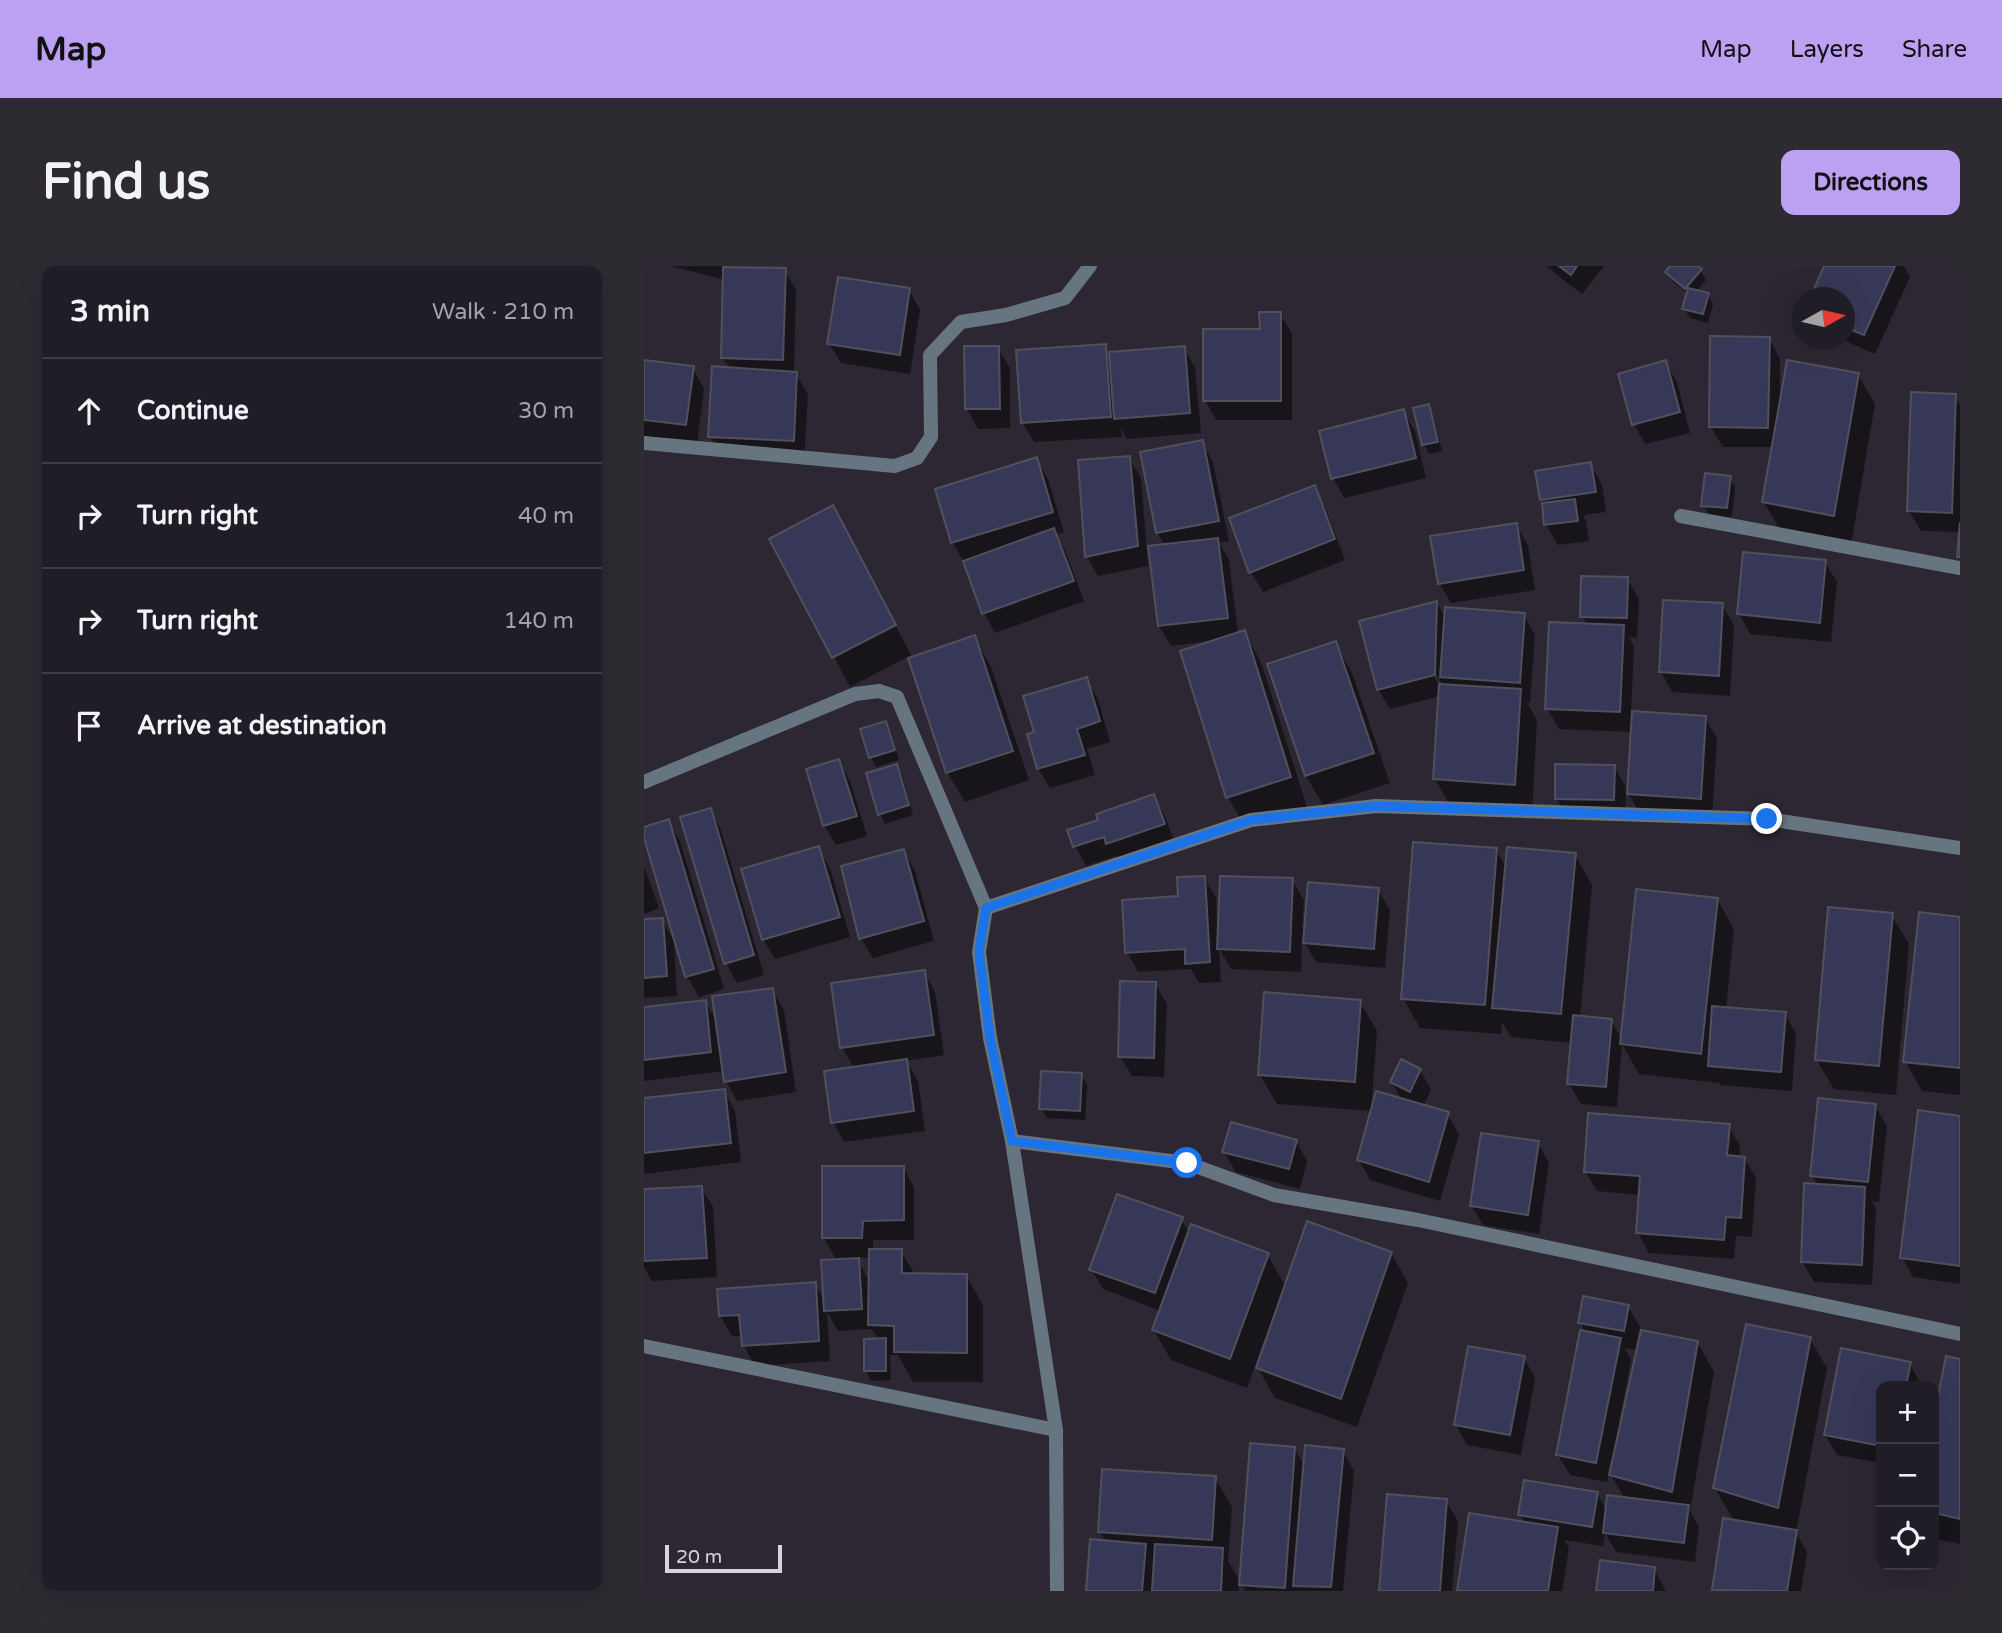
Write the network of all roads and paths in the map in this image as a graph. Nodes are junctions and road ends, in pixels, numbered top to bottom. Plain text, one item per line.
1 (1090, 266) edge
2 (644, 443) edge
3 (1681, 516) dead end
4 (1960, 568) edge
5 (644, 782) edge
6 (1960, 848) edge
7 (986, 908) junction
8 (1012, 1141) junction
9 (1960, 1334) edge
10 (644, 1346) edge
11 (1056, 1430) junction
12 (1057, 1591) edge

1 - 2 street
3 - 4 street
5 - 7 street
6 - 7 street
7 - 8 street
8 - 9 street
8 - 11 street
10 - 11 street
11 - 12 street

